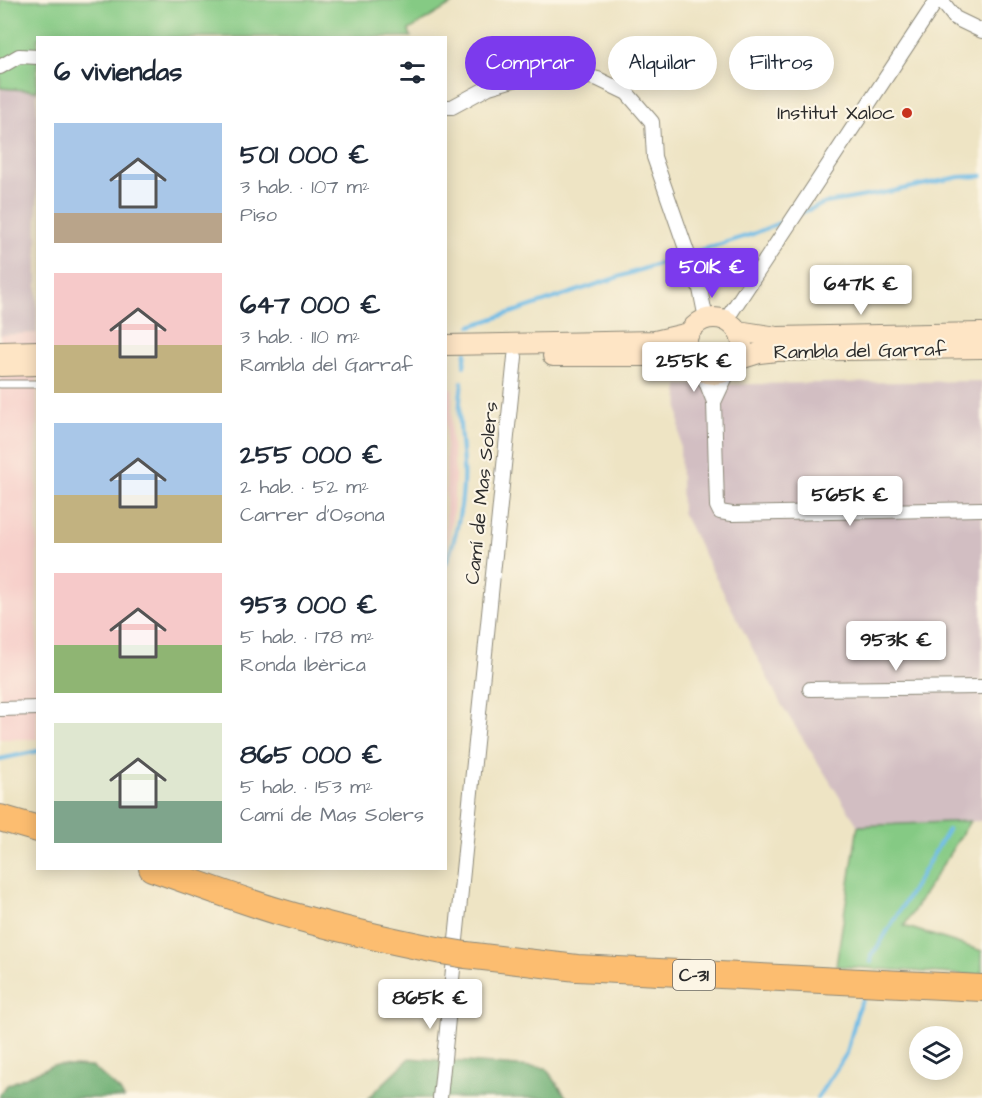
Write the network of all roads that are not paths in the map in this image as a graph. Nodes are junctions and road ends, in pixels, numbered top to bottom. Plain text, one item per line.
1 (939, 0) edge
2 (982, 31) edge
3 (36, 57) edge
4 (0, 67) edge
5 (447, 108) edge
6 (706, 319) junction
7 (732, 326) junction
8 (689, 333) junction
9 (982, 333) edge
10 (982, 348) edge
11 (36, 351) edge
12 (460, 351) edge
13 (0, 352) edge
14 (688, 356) junction
15 (515, 357) junction
16 (36, 365) edge
17 (734, 365) junction
18 (0, 366) edge
19 (702, 372) junction
20 (0, 384) edge
21 (36, 384) edge
22 (714, 402) junction
23 (982, 509) edge
24 (982, 687) edge
25 (810, 689) dead end
26 (36, 708) edge
27 (0, 709) edge
28 (0, 818) edge
29 (36, 828) edge
30 (158, 870) edge
31 (982, 988) edge
32 (440, 1098) edge

1 - 2 street
1 - 7 street
3 - 4 street
5 - 6 street
6 - 7 street, Rambla del Garraf
6 - 8 street
7 - 9 street, Rambla del Garraf
7 - 17 street
8 - 12 street
8 - 14 street
10 - 17 street, Rambla del Garraf
11 - 13 street
12 - 15 street
14 - 15 street
14 - 19 street
15 - 32 street, Camí de Mas Solers
16 - 18 street
17 - 19 street, Rambla del Garraf
17 - 22 street
19 - 22 street
20 - 21 lane
22 - 23 street
24 - 25 street
26 - 27 street
28 - 29 highway
30 - 31 highway, C-31

